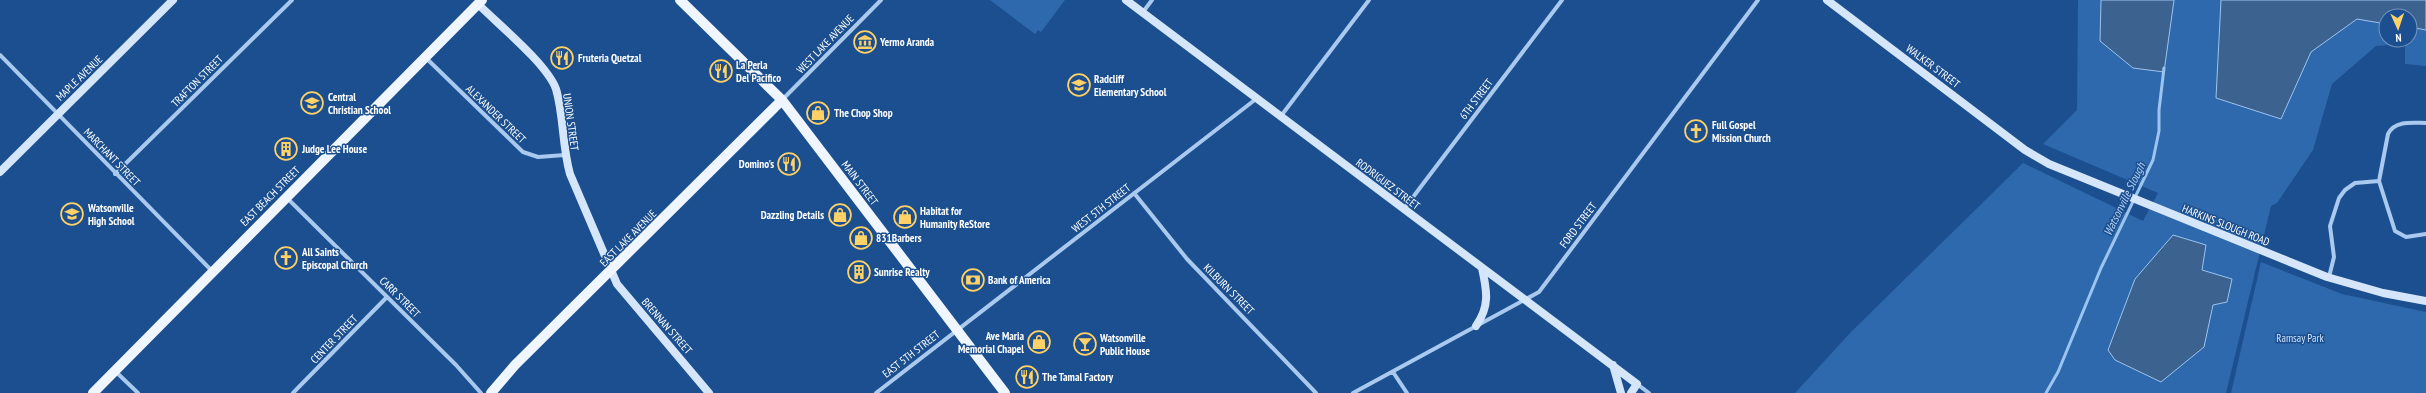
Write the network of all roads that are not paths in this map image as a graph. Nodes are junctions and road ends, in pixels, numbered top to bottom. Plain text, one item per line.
1 (173, 0) edge
2 (292, 0) edge
3 (680, 0) edge
4 (881, 0) edge
5 (1126, 0) edge
6 (1152, 0) edge
7 (1369, 0) edge
8 (1562, 0) edge
9 (1758, 0) edge
10 (1827, 0) edge
11 (478, 1) edge
12 (1142, 13) junction
13 (0, 55) edge
14 (426, 58) junction
15 (1256, 99) junction
16 (782, 100) junction
17 (58, 114) junction
18 (1281, 117) junction
19 (2426, 123) edge
20 (2025, 150) joint
21 (565, 155) junction
22 (0, 172) edge
23 (115, 174) junction
24 (2379, 181) junction
25 (1134, 193) junction
26 (286, 198) junction
27 (1404, 209) junction
28 (2426, 234) edge
29 (1482, 268) junction
30 (212, 271) junction
31 (611, 271) junction
32 (2328, 278) junction
33 (388, 297) junction
34 (1526, 300) junction
35 (2426, 301) edge
36 (1476, 326) junction
37 (958, 330) junction
38 (1612, 365) junction
39 (115, 370) junction
40 (1393, 372) junction
41 (1637, 384) junction
42 (93, 393) edge
43 (138, 393) edge
44 (293, 393) edge
45 (482, 393) edge
46 (491, 393) edge
47 (710, 393) edge
48 (876, 393) edge
49 (1005, 393) edge
50 (1316, 393) edge
51 (1354, 393) edge
52 (1407, 393) edge
53 (1620, 393) edge
54 (1631, 393) edge
55 (1649, 393) edge

1 - 17 street, MAPLE AVENUE
2 - 23 street, TRAFTON STREET
3 - 16 main road, MAIN STREET
4 - 16 street, WEST LAKE AVENUE
5 - 12 street, RODRIGUEZ STREET
6 - 12 street
7 - 18 street
8 - 27 street, 6TH STREET
9 - 34 street, FORD STREET
10 - 20 street, WALKER STREET
11 - 14 main road, EAST BEACH STREET
11 - 21 street, UNION STREET
12 - 15 street, RODRIGUEZ STREET
13 - 17 street, MARCHANT STREET
14 - 21 street, ALEXANDER STREET
14 - 26 main road, EAST BEACH STREET
15 - 18 street, RODRIGUEZ STREET
15 - 25 street, WEST 5TH STREET
16 - 31 main road, EAST LAKE AVENUE
16 - 37 main road, MAIN STREET
17 - 22 street, MAPLE AVENUE
17 - 23 street, MARCHANT STREET
18 - 27 street, RODRIGUEZ STREET
19 - 24 street
20 - 32 street, HARKINS SLOUGH ROAD
21 - 31 street, UNION STREET
23 - 30 street, MARCHANT STREET
24 - 28 street
24 - 32 street
25 - 37 street, WEST 5TH STREET
25 - 50 street, KILBURN STREET
26 - 30 main road, EAST BEACH STREET
26 - 33 street, CARR STREET
27 - 29 street, RODRIGUEZ STREET
29 - 34 street, RODRIGUEZ STREET
29 - 36 street
30 - 39 main road, EAST BEACH STREET
31 - 46 main road, EAST LAKE AVENUE
31 - 47 street, BRENNAN STREET
32 - 35 street, HARKINS SLOUGH ROAD
33 - 44 street, CENTER STREET
33 - 45 street, CARR STREET
34 - 36 street, FORD STREET
34 - 38 street, RODRIGUEZ STREET
36 - 40 street, FORD STREET
37 - 48 street, EAST 5TH STREET
37 - 49 main road, MAIN STREET
38 - 41 street, RODRIGUEZ STREET
38 - 53 street
39 - 42 main road, EAST BEACH STREET
39 - 43 street
40 - 51 street, FORD STREET
40 - 52 street
41 - 54 street
41 - 55 street, RODRIGUEZ STREET

